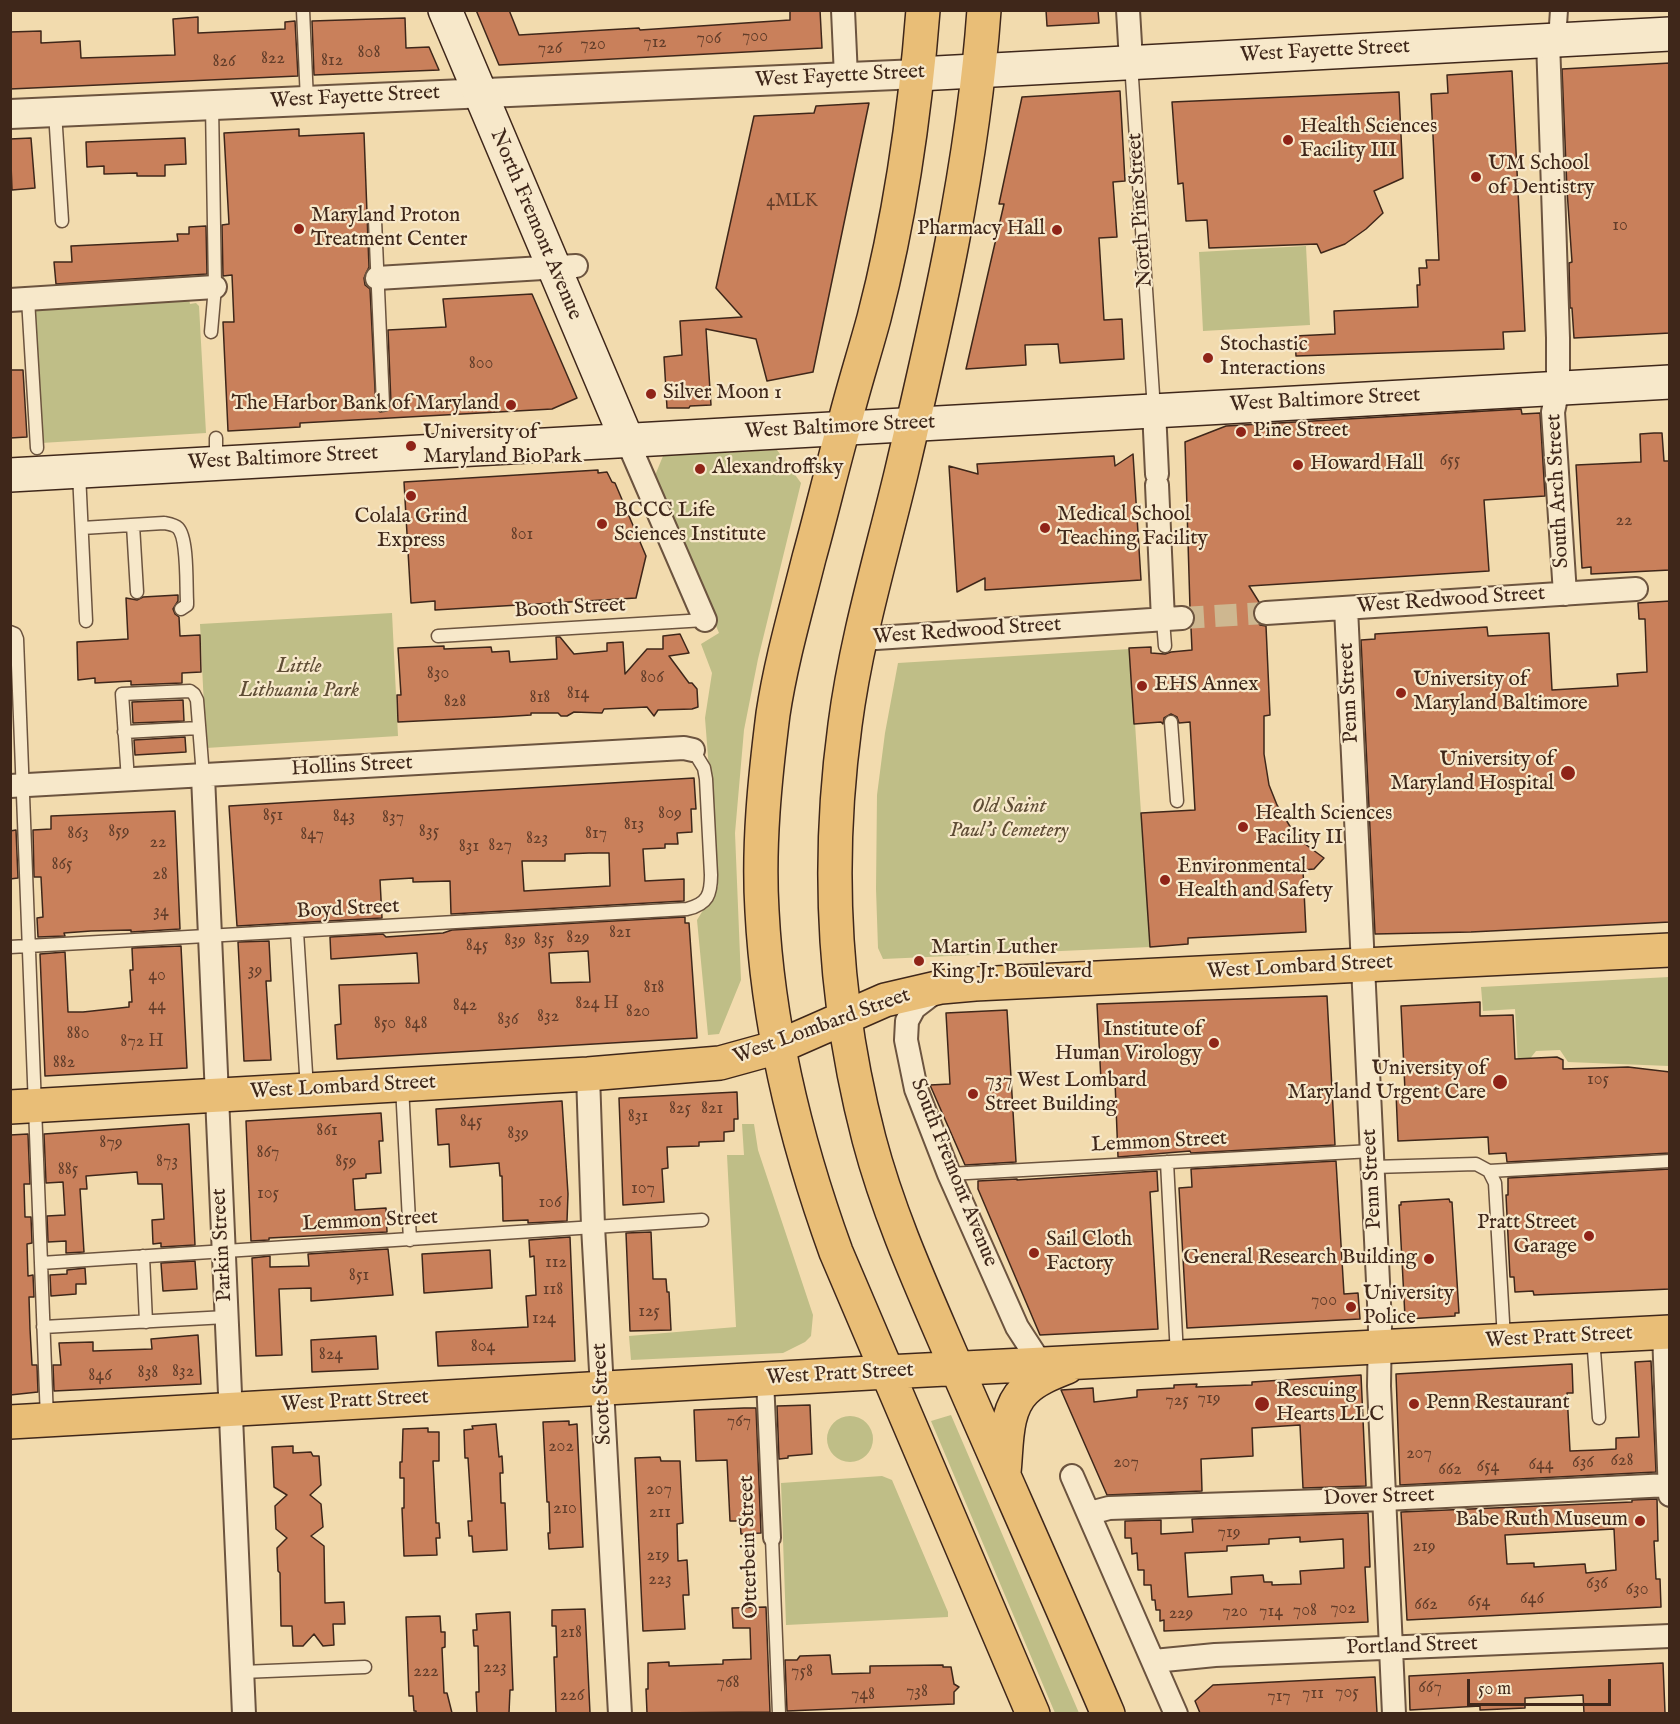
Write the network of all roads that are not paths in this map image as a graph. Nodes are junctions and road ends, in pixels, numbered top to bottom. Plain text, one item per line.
1 (303, 10) edge
2 (444, 10) edge
3 (843, 10) edge
4 (923, 10) edge
5 (984, 10) edge
6 (1128, 10) edge
7 (1555, 30) edge
8 (1670, 34) edge
9 (1131, 62) junction
10 (979, 70) junction
11 (918, 74) junction
12 (846, 77) junction
13 (479, 93) junction
14 (308, 101) junction
15 (212, 105) junction
16 (55, 112) junction
17 (10, 114) edge
18 (375, 220) dead end
19 (62, 221) dead end
20 (565, 267) junction
21 (377, 278) junction
22 (215, 287) junction
23 (20, 300) edge
24 (211, 332) dead end
25 (1670, 382) edge
26 (1558, 388) junction
27 (383, 404) dead end
28 (1154, 410) junction
29 (912, 424) junction
30 (843, 428) junction
31 (627, 440) junction
32 (37, 448) dead end
33 (79, 471) junction
34 (10, 475) edge
35 (133, 525) junction
36 (82, 528) junction
37 (1636, 589) dead end
38 (136, 592) dead end
39 (1564, 594) junction
40 (1346, 608) junction
41 (181, 609) dead end
42 (1266, 613) tunnel mouth
43 (1173, 619) junction
44 (705, 620) joint
45 (86, 621) dead end
46 (13, 633) edge
47 (438, 636) dead end
48 (861, 639) junction
49 (1166, 646) dead end
50 (1171, 722) dead end
51 (199, 728) junction
52 (124, 732) junction
53 (693, 750) joint
54 (203, 776) junction
55 (128, 780) junction
56 (17, 786) edge
57 (1177, 801) dead end
58 (297, 932) junction
59 (210, 937) junction
60 (29, 946) junction
61 (10, 947) edge
62 (1670, 950) edge
63 (1363, 965) junction
64 (941, 987) junction
65 (845, 1016) junction
66 (778, 1047) junction
67 (720, 1063) junction
68 (588, 1074) junction
69 (402, 1085) junction
70 (307, 1090) junction
71 (217, 1095) junction
72 (792, 1106) junction
73 (23, 1107) edge
74 (1372, 1159) junction
75 (1670, 1161) edge
76 (1167, 1162) junction
77 (1489, 1171) junction
78 (949, 1174) junction
79 (702, 1220) dead end
80 (594, 1226) junction
81 (410, 1240) junction
82 (223, 1250) junction
83 (143, 1256) junction
84 (40, 1263) junction
85 (226, 1317) junction
86 (146, 1322) junction
87 (43, 1327) junction
88 (1667, 1332) edge
89 (1593, 1336) junction
90 (1504, 1340) junction
91 (1381, 1347) junction
92 (1177, 1357) junction
93 (1078, 1362) junction
94 (1041, 1364) junction
95 (957, 1368) junction
96 (887, 1372) junction
97 (765, 1378) junction
98 (603, 1387) junction
99 (231, 1409) junction
100 (1599, 1418) dead end
101 (47, 1420) junction
102 (10, 1422) edge
103 (1072, 1476) dead end
104 (1004, 1477) junction
105 (1669, 1485) edge
106 (1670, 1495) edge
107 (1385, 1498) junction
108 (1089, 1513) junction
109 (772, 1538) joint
110 (1670, 1636) edge
111 (1391, 1648) junction
112 (1154, 1660) junction
113 (365, 1667) dead end
114 (242, 1672) junction
115 (244, 1713) edge
116 (620, 1713) edge
117 (779, 1713) edge
118 (1033, 1713) edge
119 (1108, 1713) edge
120 (1176, 1713) edge
121 (1394, 1713) edge

1 - 14 lane
2 - 13 main road, North Fremont Avenue
3 - 12 street
4 - 11 main road
5 - 10 main road
6 - 9 street, North Pine Street
7 - 8 main road, West Fayette Street
7 - 9 main road, West Fayette Street
7 - 26 street, South Arch Street
9 - 10 main road, West Fayette Street
9 - 28 lane, North Pine Street
10 - 11 main road, West Fayette Street
10 - 29 main road
11 - 12 street, West Fayette Street
11 - 30 main road
12 - 13 street, West Fayette Street
13 - 14 street, West Fayette Street
13 - 20 main road, North Fremont Avenue
14 - 15 street, West Fayette Street
15 - 16 street, West Fayette Street
15 - 22 lane
16 - 17 street, West Fayette Street
16 - 19 lane
18 - 21 lane
20 - 21 street
20 - 31 main road, North Fremont Avenue
21 - 27 lane
22 - 23 street
22 - 24 lane
23 - 32 lane
25 - 26 main road, West Baltimore Street
26 - 28 main road, West Baltimore Street
26 - 39 street, South Arch Street
28 - 29 main road, West Baltimore Street
28 - 43 street
29 - 30 main road, West Baltimore Street
29 - 48 main road
30 - 31 main road, West Baltimore Street
30 - 66 main road
31 - 33 main road, West Baltimore Street
31 - 44 street
33 - 34 main road, West Baltimore Street
33 - 36 lane
35 - 36 lane
35 - 38 lane
35 - 41 lane
36 - 45 lane
37 - 39 street, West Redwood Street
39 - 40 street, West Redwood Street
40 - 42 street, West Redwood Street
40 - 63 street, Penn Street
43 - 48 street, West Redwood Street
43 - 49 lane
44 - 47 lane, Booth Street
46 - 56 lane
48 - 65 main road
50 - 57 lane
51 - 52 lane
51 - 52 lane
51 - 54 lane
52 - 55 lane
53 - 54 street, Hollins Street
53 - 58 lane, Boyd Street
54 - 55 street, Hollins Street
54 - 59 street, Parkin Street
55 - 56 street, Hollins Street
56 - 60 lane
58 - 59 lane, Boyd Street
58 - 70 lane
59 - 60 lane, Boyd Street
59 - 71 street, Parkin Street
60 - 61 lane, Boyd Street
60 - 73 lane
62 - 63 main road, West Lombard Street
63 - 64 main road, West Lombard Street
63 - 74 street, Penn Street
64 - 65 main road, West Lombard Street
64 - 78 street, South Fremont Avenue
65 - 66 main road, West Lombard Street
65 - 95 main road
66 - 67 main road, West Lombard Street
66 - 72 main road
67 - 68 main road, West Lombard Street
67 - 72 main road
68 - 69 main road, West Lombard Street
68 - 80 street, Scott Street
69 - 70 main road, West Lombard Street
69 - 81 lane
70 - 71 main road, West Lombard Street
71 - 73 main road, West Lombard Street
71 - 82 street, Parkin Street
72 - 96 main road
73 - 84 lane
74 - 76 lane, Lemmon Street
74 - 77 lane, Lemmon Street
74 - 91 street, Penn Street
75 - 77 lane, Lemmon Street
76 - 78 lane, Lemmon Street
76 - 92 lane
77 - 90 lane
78 - 94 street, South Fremont Avenue
79 - 80 lane, Lemmon Street
80 - 81 lane, Lemmon Street
80 - 98 street, Scott Street
81 - 82 lane, Lemmon Street
82 - 83 lane, Lemmon Street
82 - 85 street, Parkin Street
83 - 84 lane, Lemmon Street
83 - 86 lane
84 - 87 lane
85 - 86 lane
85 - 99 street, Parkin Street
86 - 87 lane
87 - 101 lane
88 - 89 main road, West Pratt Street
88 - 105 street
89 - 90 main road, West Pratt Street
89 - 100 lane
90 - 91 main road, West Pratt Street
91 - 92 main road, West Pratt Street
91 - 107 street, Penn Street
92 - 93 main road, West Pratt Street
93 - 94 main road, West Pratt Street
93 - 104 main road
94 - 95 main road, West Pratt Street
95 - 96 main road, West Pratt Street
95 - 104 main road
96 - 97 main road, West Pratt Street
96 - 118 main road
97 - 98 main road, West Pratt Street
97 - 109 street, Otterbein Street
98 - 99 main road, West Pratt Street
98 - 116 street, Scott Street
99 - 101 main road, West Pratt Street
99 - 114 street, Parkin Street
101 - 102 main road, West Pratt Street
103 - 108 street
104 - 119 main road
105 - 106 street
105 - 107 street, Dover Street
107 - 108 street, Dover Street
107 - 111 street, Penn Street
108 - 112 street
109 - 117 lane, Otterbein Street
110 - 111 street, Portland Street
111 - 112 street, Portland Street
111 - 121 street, Penn Street
112 - 120 street
113 - 114 lane
114 - 115 street, Parkin Street

